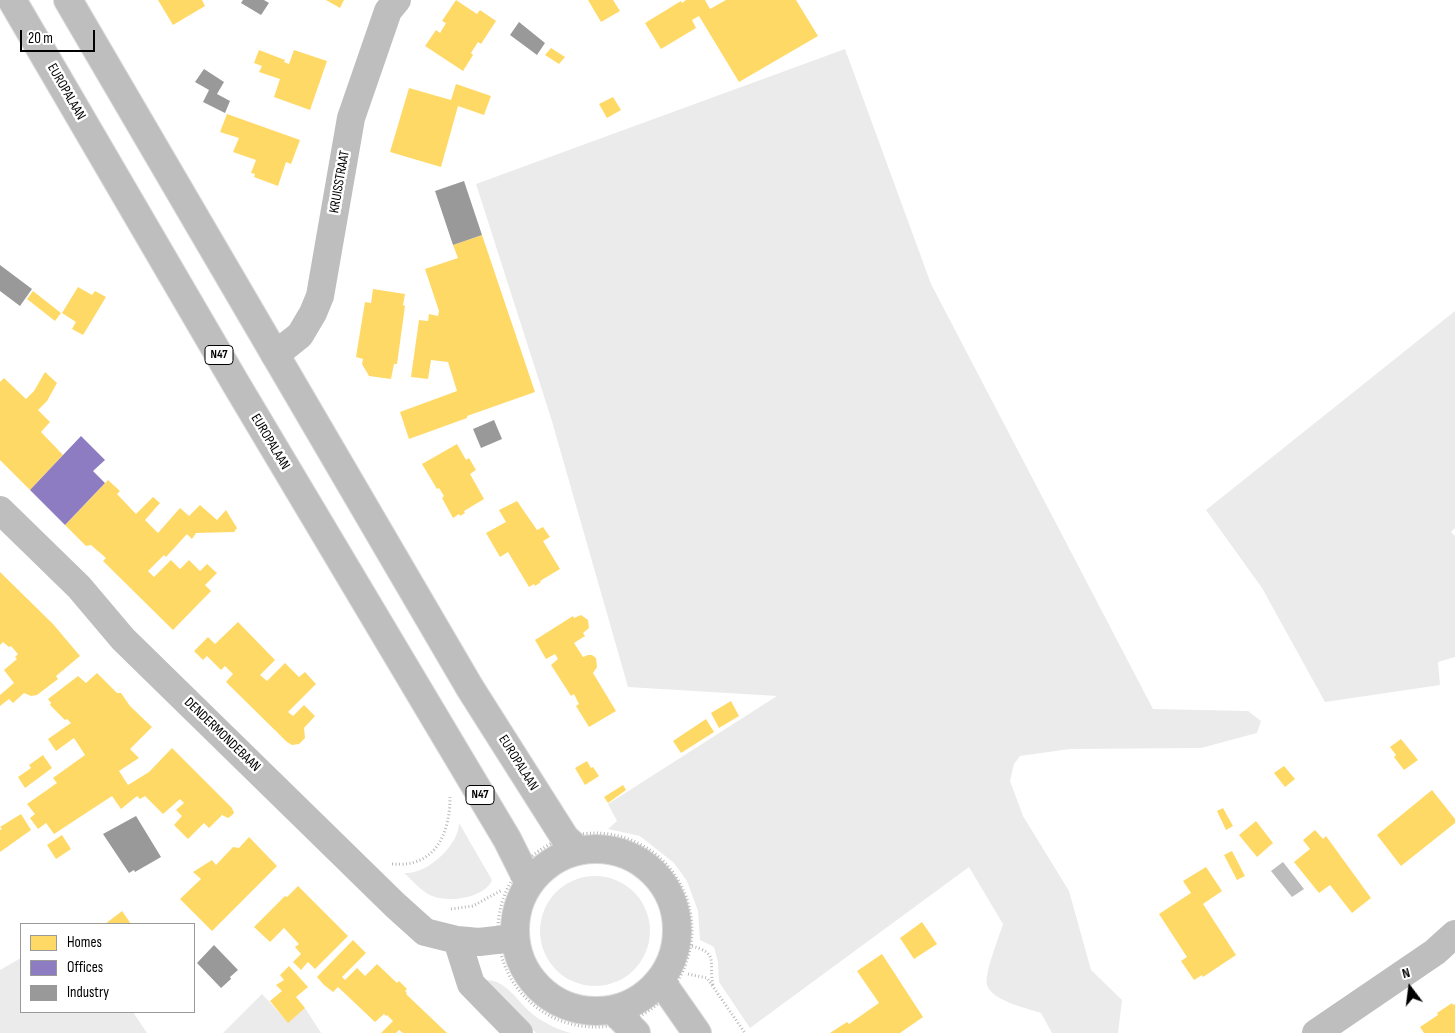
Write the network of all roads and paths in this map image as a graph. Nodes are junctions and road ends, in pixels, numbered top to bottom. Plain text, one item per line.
1 (12, 0) edge
2 (68, 0) edge
3 (397, 0) edge
4 (275, 355) junction
5 (0, 510) edge
6 (450, 794) dead end
7 (572, 844) junction
8 (387, 864) dead end
9 (519, 879) junction
10 (446, 909) dead end
11 (1455, 934) edge
12 (506, 938) junction
13 (457, 940) junction
14 (692, 946) junction
15 (671, 983) junction
16 (714, 988) junction
17 (625, 1022) edge
18 (519, 1033) edge
19 (697, 1033) edge
20 (745, 1033) edge
21 (1316, 1033) edge

1 - 9 main road, EUROPALAAN / N47
2 - 4 main road, EUROPALAAN
3 - 4 main road, KRUISSTRAAT
4 - 7 main road, EUROPALAAN
5 - 13 main road, DENDERMONDEBAAN
6 - 8 path
7 - 9 main road
7 - 9 path
7 - 14 path
7 - 15 main road
9 - 10 path
9 - 12 main road
9 - 12 path
11 - 21 main road
12 - 13 main road, DENDERMONDEBAAN
12 - 17 main road
12 - 17 path
13 - 18 main road
14 - 15 path
14 - 16 path
15 - 16 path
15 - 17 main road
15 - 17 path
15 - 19 main road
16 - 20 path

